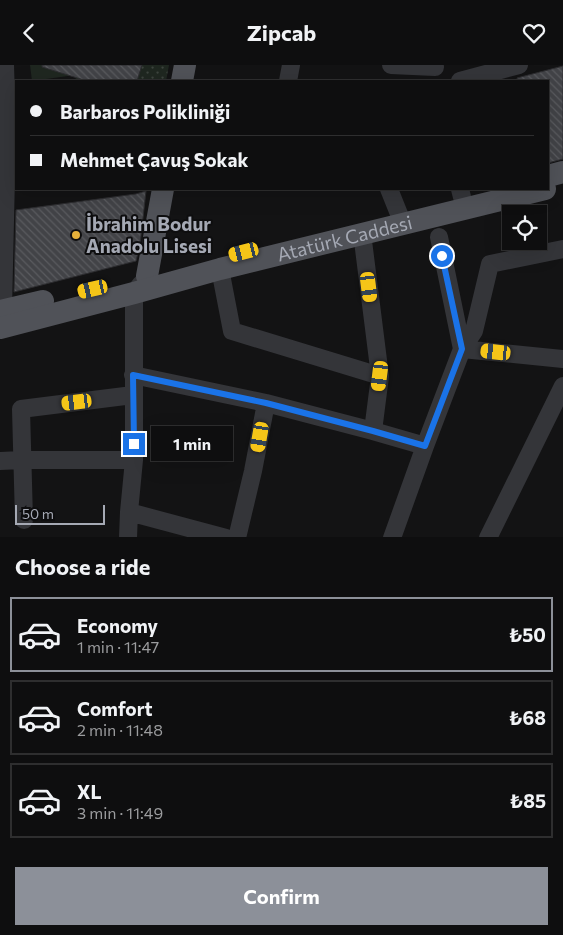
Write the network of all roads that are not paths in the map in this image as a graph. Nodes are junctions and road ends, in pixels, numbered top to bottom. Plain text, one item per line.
1 (5, 65) edge
2 (184, 65) edge
3 (291, 65) edge
4 (391, 65) edge
5 (519, 65) edge
6 (436, 71) edge
7 (182, 80) edge
8 (288, 80) edge
9 (469, 80) edge
10 (563, 172) edge
11 (549, 176) edge
12 (563, 184) edge
13 (549, 188) edge
14 (163, 190) edge
15 (389, 190) edge
16 (487, 190) edge
17 (542, 190) edge
18 (461, 193) edge
19 (399, 214) junction
20 (362, 233) junction
21 (439, 237) dead end
22 (563, 249) edge
23 (220, 269) junction
24 (141, 285) junction
25 (1, 316) edge
26 (462, 349) junction
27 (563, 359) edge
28 (133, 375) junction
29 (380, 376) junction
30 (563, 386) edge
31 (133, 395) junction
32 (266, 403) junction
33 (373, 431) junction
34 (425, 446) junction
35 (22, 460) junction
36 (134, 460) junction
37 (0, 461) edge
38 (129, 512) junction
39 (24, 521) dead end
40 (128, 537) edge
41 (226, 537) edge
42 (237, 537) edge
43 (392, 537) edge
44 (488, 537) edge

1 - 25 street
2 - 7 main road
3 - 8 street
4 - 6 street
5 - 9 street
10 - 11 main road
12 - 13 main road, Atatürk Caddesi
14 - 24 main road
15 - 19 street
16 - 18 main road, Atatürk Caddesi
17 - 20 main road, Atatürk Caddesi
18 - 19 main road, Atatürk Caddesi
19 - 24 main road, Atatürk Caddesi
20 - 23 main road, Atatürk Caddesi
20 - 29 street
21 - 26 street
22 - 26 street
23 - 24 main road, Atatürk Caddesi
23 - 29 street
24 - 25 main road, Atatürk Caddesi
24 - 28 street
26 - 27 street
26 - 34 street
28 - 31 street
28 - 32 street
29 - 33 street
30 - 44 street
31 - 35 street
31 - 36 street
32 - 33 street
32 - 42 street
33 - 34 street
34 - 43 street
35 - 36 street
35 - 37 street
35 - 39 street
36 - 38 street
38 - 40 street
38 - 41 street

